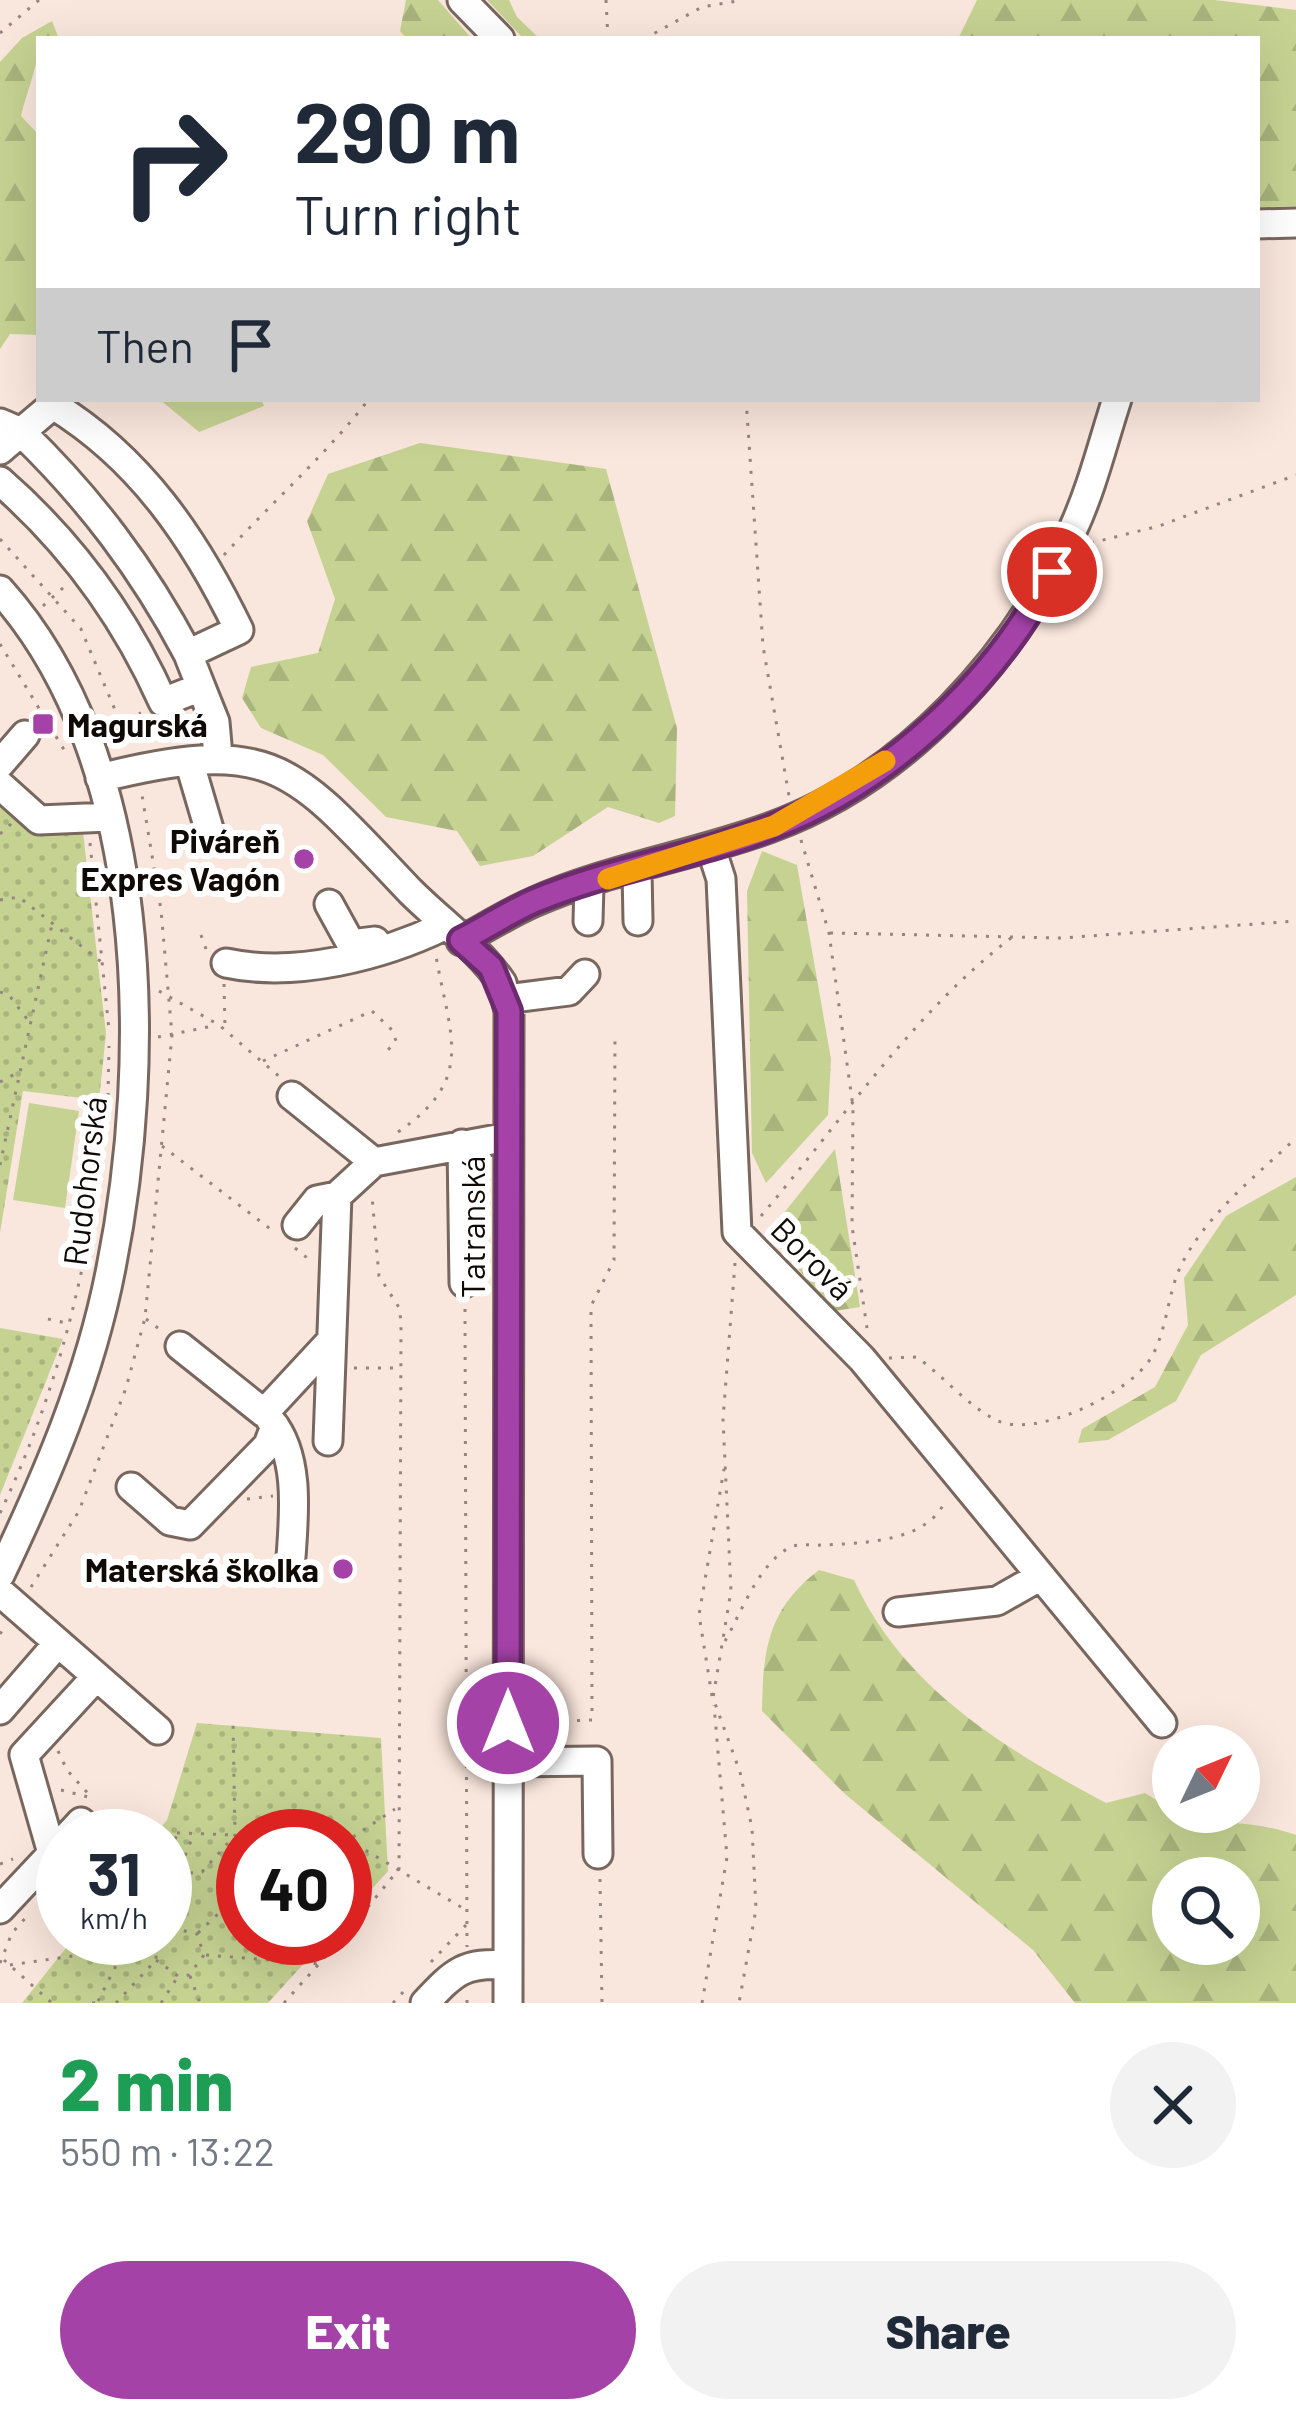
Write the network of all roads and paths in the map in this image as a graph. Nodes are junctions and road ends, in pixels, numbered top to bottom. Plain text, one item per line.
1 (39, 0) edge
2 (462, 0) edge
3 (606, 0) edge
4 (743, 0) edge
5 (0, 33) edge
6 (497, 36) edge
7 (608, 36) edge
8 (649, 36) edge
9 (1296, 223) edge
10 (1260, 224) edge
11 (367, 402) edge
12 (746, 402) edge
13 (1116, 402) edge
14 (7, 435) edge
15 (1296, 475) edge
16 (0, 481) edge
17 (0, 539) edge
18 (1065, 545) junction
19 (210, 571) junction
20 (69, 583) dead end
21 (0, 590) edge
22 (55, 596) junction
23 (43, 606) dead end
24 (0, 644) edge
25 (188, 654) junction
26 (201, 687) junction
27 (142, 712) dead end
28 (122, 720) junction
29 (103, 727) dead end
30 (25, 735) dead end
31 (132, 752) dead end
32 (68, 758) dead end
33 (204, 758) junction
34 (0, 764) edge
35 (100, 778) junction
36 (0, 785) edge
37 (794, 817) junction
38 (98, 818) junction
39 (212, 838) dead end
40 (711, 848) junction
41 (637, 870) junction
42 (589, 885) junction
43 (0, 900) edge
44 (421, 902) junction
45 (329, 904) dead end
46 (588, 921) dead end
47 (1296, 921) edge
48 (638, 922) dead end
49 (52, 924) junction
50 (446, 933) junction
51 (829, 933) junction
52 (1012, 937) junction
53 (106, 965) junction
54 (585, 974) dead end
55 (226, 975) joint
56 (152, 987) dead end
57 (0, 992) edge
58 (506, 999) junction
59 (31, 1025) junction
60 (225, 1030) dead end
61 (615, 1034) dead end
62 (133, 1040) junction
63 (388, 1050) dead end
64 (261, 1061) dead end
65 (18, 1073) junction
66 (0, 1082) edge
67 (292, 1096) dead end
68 (853, 1107) junction
69 (396, 1134) dead end
70 (508, 1137) junction
71 (1296, 1138) edge
72 (462, 1144) junction
73 (160, 1145) dead end
74 (0, 1166) edge
75 (372, 1170) junction
76 (337, 1196) junction
77 (69, 1207) dead end
78 (95, 1211) junction
79 (297, 1225) dead end
80 (746, 1227) junction
81 (332, 1278) junction
82 (464, 1283) joint
83 (48, 1319) dead end
84 (73, 1324) junction
85 (868, 1332) dead end
86 (329, 1343) junction
87 (181, 1346) dead end
88 (357, 1368) dead end
89 (401, 1368) junction
90 (874, 1374) junction
91 (270, 1420) junction
92 (328, 1441) dead end
93 (725, 1462) junction
94 (130, 1487) dead end
95 (950, 1489) dead end
96 (292, 1493) junction
97 (218, 1497) junction
98 (0, 1513) edge
99 (291, 1557) dead end
100 (0, 1575) edge
101 (1041, 1576) junction
102 (0, 1592) edge
103 (898, 1612) dead end
104 (58, 1642) junction
105 (722, 1648) junction
106 (96, 1676) junction
107 (713, 1698) junction
108 (0, 1710) edge
109 (233, 1720) dead end
110 (524, 1723) dead end
111 (1162, 1723) dead end
112 (49, 1728) junction
113 (158, 1730) dead end
114 (508, 1762) junction
115 (61, 1790) dead end
116 (398, 1807) junction
117 (56, 1809) edge
118 (235, 1809) edge
119 (372, 1823) edge
120 (194, 1833) joint
121 (216, 1834) edge
122 (192, 1838) edge
123 (372, 1853) edge
124 (598, 1854) joint
125 (216, 1856) edge
126 (399, 1869) junction
127 (36, 1871) edge
128 (192, 1873) edge
129 (372, 1902) edge
130 (36, 1906) edge
131 (0, 1909) edge
132 (216, 1916) edge
133 (192, 1933) edge
134 (197, 1934) junction
135 (204, 1955) junction
136 (216, 1956) edge
137 (1, 1961) edge
138 (36, 1962) edge
139 (10, 1965) junction
140 (115, 1965) edge
141 (151, 1965) edge
142 (163, 1965) edge
143 (320, 1965) edge
144 (508, 1965) junction
145 (189, 1975) junction
146 (178, 1976) junction
147 (97, 2002) edge
148 (52, 2003) edge
149 (116, 2003) edge
150 (161, 2003) edge
151 (200, 2003) edge
152 (284, 2003) edge
153 (425, 2003) edge
154 (508, 2003) edge
155 (602, 2003) edge
156 (702, 2003) edge
157 (739, 2003) edge

1 - 5 path
2 - 6 street
3 - 7 path
4 - 8 path
9 - 10 street
11 - 19 path
12 - 37 path
13 - 18 street
14 - 19 street
14 - 25 street
15 - 18 path
16 - 26 street
17 - 22 path
18 - 37 street
19 - 25 street
20 - 22 path
21 - 35 street, Rudohorská
22 - 23 path
22 - 28 path
24 - 32 path
25 - 26 street
26 - 33 street
27 - 28 path
28 - 29 path
28 - 31 path
30 - 34 street
33 - 35 street
33 - 39 street
33 - 44 street
35 - 38 street, Rudohorská
36 - 38 street
37 - 40 street
37 - 51 path
38 - 53 path
38 - 62 street, Rudohorská
40 - 41 street
40 - 80 street, Borová
41 - 42 street
41 - 48 street
42 - 46 street
42 - 50 street
43 - 49 path
44 - 45 street
44 - 50 street
47 - 52 path
49 - 53 path
49 - 59 path
50 - 55 street
50 - 58 street
50 - 69 path
51 - 52 path
51 - 68 path
52 - 68 path
53 - 78 path
54 - 58 street
55 - 60 path
56 - 62 path
57 - 59 path
58 - 70 street, Tatranská
59 - 65 path
61 - 110 path
62 - 100 street, Rudohorská
63 - 64 path
65 - 66 path
65 - 74 path
67 - 75 street
68 - 80 path
68 - 85 path
70 - 72 street
70 - 114 street, Tatranská
71 - 90 path
72 - 75 street
72 - 82 street
73 - 81 path
75 - 76 street
75 - 89 path
76 - 79 street
76 - 81 street
77 - 78 path
78 - 84 path
80 - 90 street, Borová
80 - 93 path
81 - 86 street
82 - 126 path
83 - 84 path
84 - 98 path
86 - 91 street
86 - 92 street
87 - 91 street
88 - 89 path
89 - 116 path
90 - 101 street, Borová
91 - 96 street
91 - 97 street
93 - 105 path
93 - 107 path
94 - 97 street
95 - 105 path
96 - 97 path
96 - 99 street
101 - 103 street
101 - 111 street, Borová
102 - 104 street
104 - 106 street
104 - 108 street
105 - 107 path
106 - 112 street
106 - 113 street
107 - 156 path
107 - 157 path
109 - 118 path
112 - 115 path
112 - 117 street
114 - 124 street
114 - 144 street, Tatranská
116 - 119 path
116 - 126 path
120 - 121 path
120 - 122 path
123 - 126 path
124 - 155 path
125 - 128 path
126 - 129 path
127 - 131 street
130 - 137 path
132 - 134 path
133 - 134 path
134 - 135 path
135 - 136 path
135 - 145 path
137 - 139 path
138 - 139 path
139 - 148 path
140 - 147 path
141 - 149 path
142 - 146 path
143 - 152 path
144 - 153 street
144 - 154 street, Tatranská
145 - 146 path
145 - 151 path
146 - 150 path

